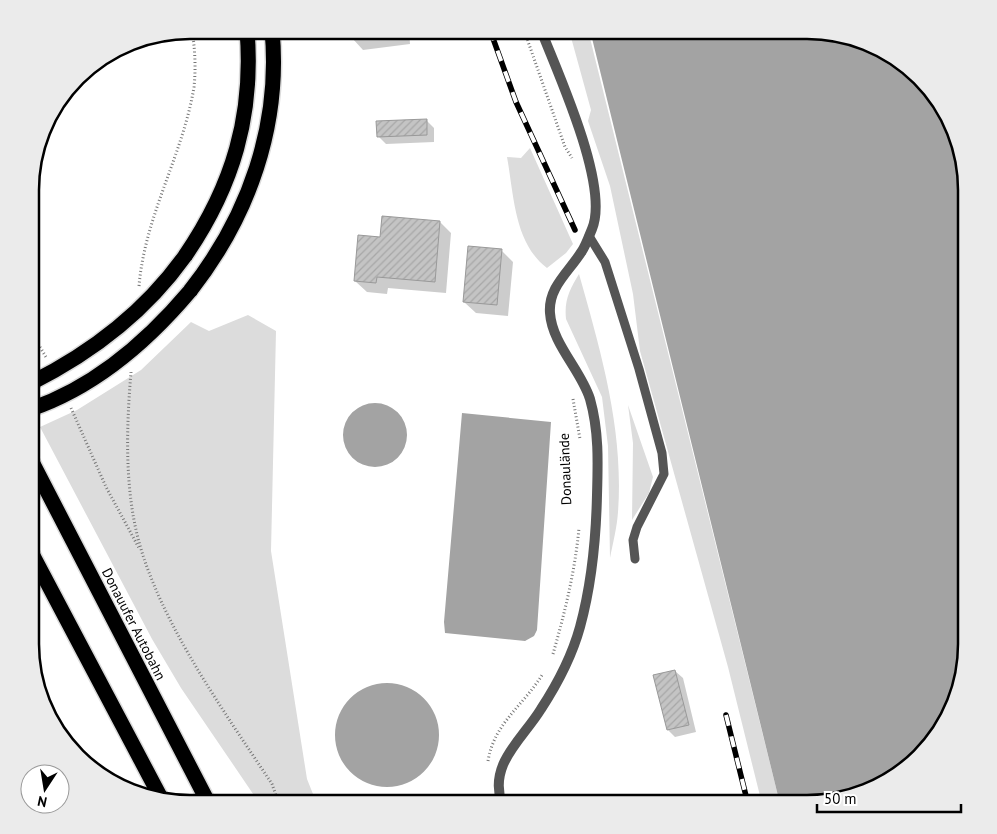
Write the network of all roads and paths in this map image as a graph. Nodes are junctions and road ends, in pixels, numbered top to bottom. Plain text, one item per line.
1 (246, 39) edge
2 (272, 39) edge
3 (527, 39) edge
4 (544, 39) edge
5 (573, 160) dead end
6 (589, 236) junction
7 (39, 346) edge
8 (50, 366) dead end
9 (39, 379) edge
10 (569, 391) dead end
11 (67, 400) dead end
12 (39, 405) edge
13 (581, 441) dead end
14 (39, 475) edge
15 (580, 519) dead end
16 (635, 558) dead end
17 (39, 567) edge
18 (553, 656) dead end
19 (545, 670) dead end
20 (488, 768) dead end
21 (157, 791) edge
22 (204, 795) edge
23 (276, 795) edge
24 (499, 795) edge

1 - 9 highway, bridge
2 - 12 highway, bridge
3 - 5 path
4 - 6 street
6 - 16 lane
6 - 24 street
7 - 8 path
10 - 13 path, Donaulände
11 - 23 path
14 - 22 highway, Donauufer Autobahn
15 - 18 path, Donaulände
17 - 21 highway
19 - 20 path

